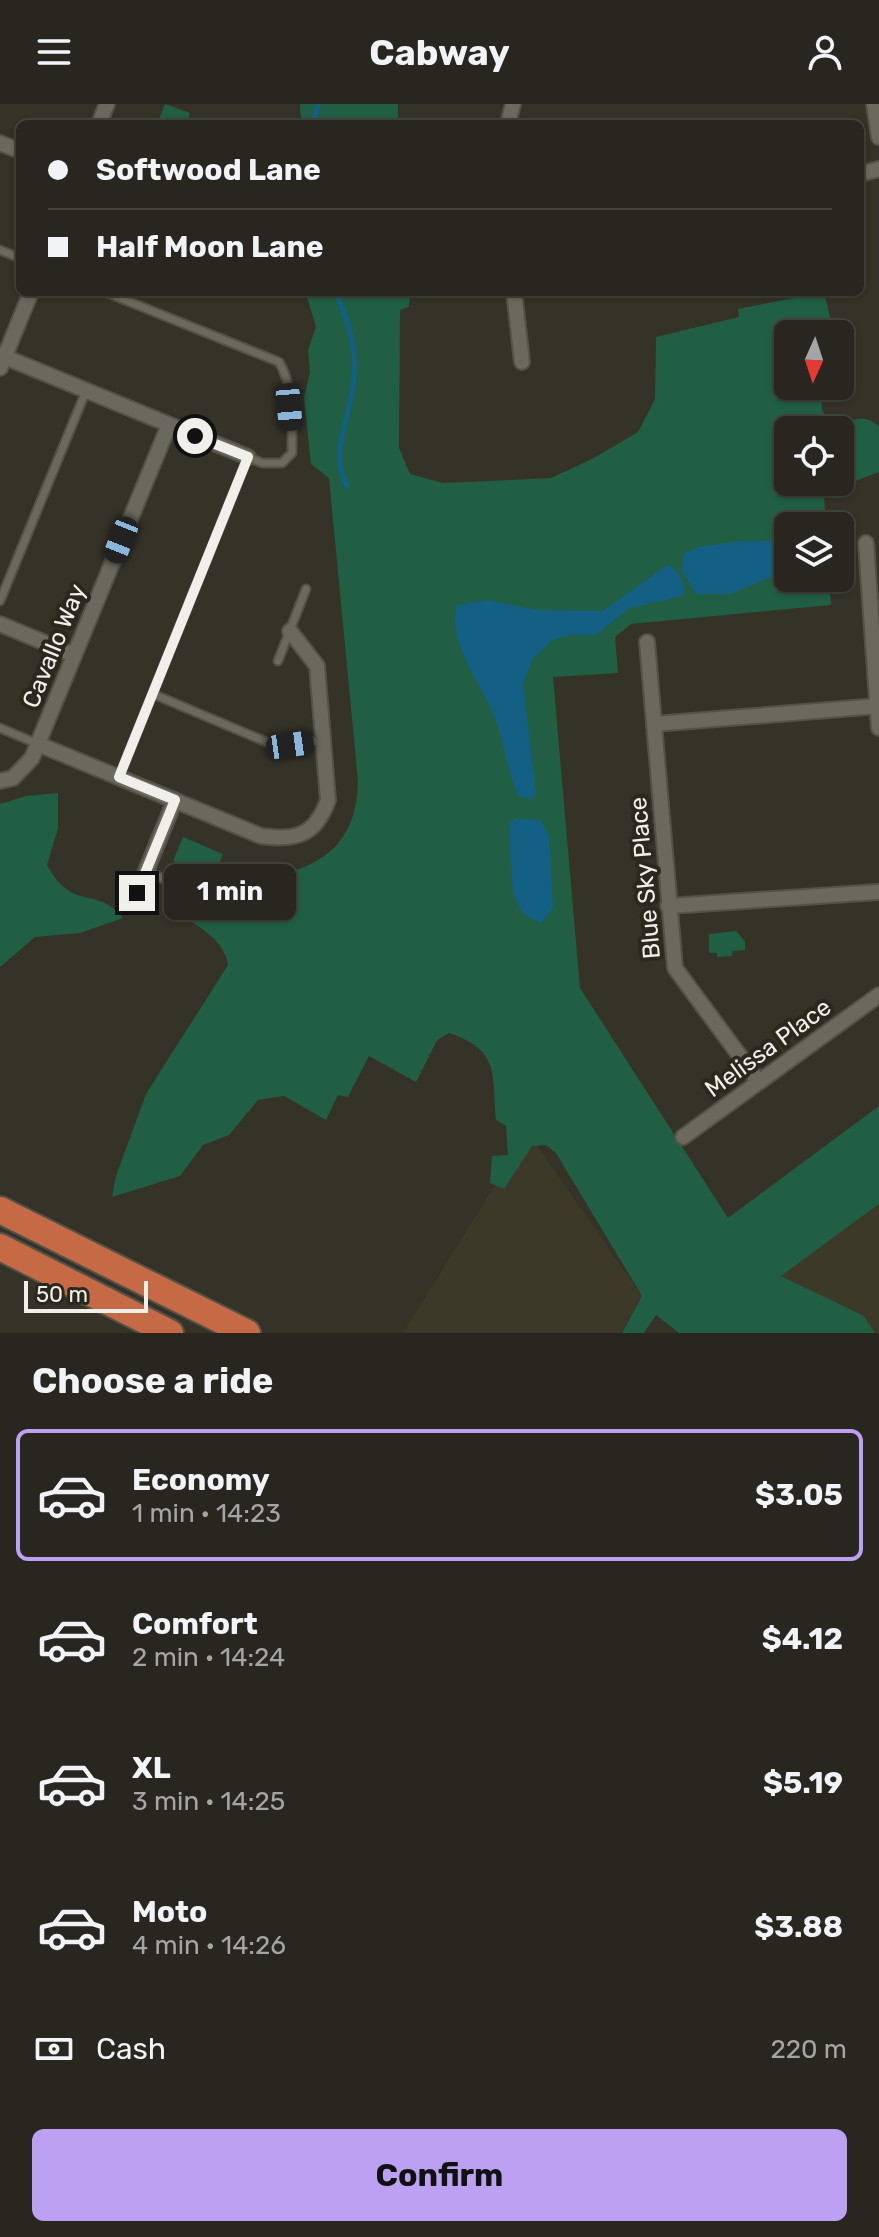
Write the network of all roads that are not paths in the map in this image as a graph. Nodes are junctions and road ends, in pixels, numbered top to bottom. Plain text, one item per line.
1 (874, 104) edge
2 (879, 137) edge
3 (29, 296) edge
4 (115, 296) edge
5 (514, 296) edge
6 (1, 360) edge
7 (522, 362) dead end
8 (86, 391) junction
9 (169, 425) junction
10 (248, 457) junction
11 (866, 543) dead end
12 (306, 589) dead end
13 (0, 601) edge
14 (0, 624) edge
15 (290, 631) junction
16 (647, 642) dead end
17 (74, 655) junction
18 (278, 661) dead end
19 (153, 694) junction
20 (878, 706) edge
21 (654, 724) junction
22 (0, 728) edge
23 (879, 728) edge
24 (323, 741) junction
25 (38, 744) junction
26 (119, 777) junction
27 (0, 781) edge
28 (175, 800) junction
29 (146, 871) junction
30 (166, 880) dead end
31 (879, 892) edge
32 (137, 893) dead end
33 (668, 906) junction
34 (879, 995) edge
35 (759, 1082) junction
36 (683, 1137) dead end
37 (0, 1210) edge
38 (0, 1247) edge
39 (170, 1333) edge
40 (247, 1333) edge

1 - 2 street
3 - 6 street
4 - 10 lane
5 - 7 street
6 - 8 street
8 - 9 street
8 - 13 lane
9 - 10 street
9 - 17 street, Cavallo Way
10 - 19 lane
11 - 20 street
12 - 15 lane
14 - 17 street
15 - 18 lane
15 - 24 street
16 - 21 street, Blue Sky Place
17 - 25 street, Cavallo Way
19 - 24 lane
19 - 26 lane
20 - 21 street
20 - 23 street
21 - 33 street, Blue Sky Place
22 - 25 lane
24 - 28 street
25 - 26 street
25 - 27 street, Cavallo Way
26 - 28 street
28 - 29 street
29 - 30 lane
29 - 32 street
31 - 33 street
33 - 35 street, Blue Sky Place
34 - 35 street, Melissa Place
35 - 36 street, Melissa Place
37 - 40 highway
38 - 39 highway

